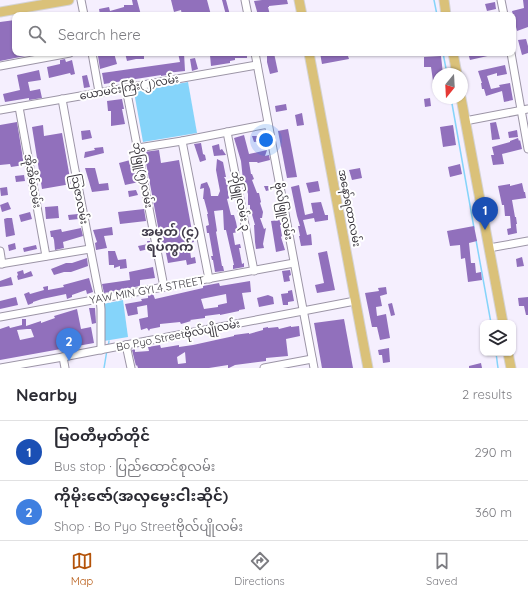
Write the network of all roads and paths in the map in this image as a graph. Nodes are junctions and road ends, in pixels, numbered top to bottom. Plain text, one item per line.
1 (69, 0) edge
2 (81, 0) edge
3 (245, 0) edge
4 (299, 0) edge
5 (444, 0) edge
6 (501, 0) edge
7 (0, 12) edge
8 (83, 12) edge
9 (247, 12) edge
10 (301, 12) edge
11 (446, 12) edge
12 (503, 12) edge
13 (54, 56) edge
14 (93, 56) edge
15 (256, 56) edge
16 (310, 56) edge
17 (454, 56) edge
18 (512, 56) edge
19 (257, 65) junction
20 (0, 66) edge
21 (456, 68) edge
22 (126, 88) junction
23 (99, 92) junction
24 (62, 99) junction
25 (462, 104) edge
26 (20, 107) junction
27 (524, 109) edge
28 (0, 110) edge
29 (465, 121) junction
30 (268, 124) junction
31 (227, 132) junction
32 (182, 141) junction
33 (138, 148) junction
34 (528, 150) edge
35 (528, 241) edge
36 (489, 248) junction
37 (90, 249) junction
38 (0, 251) edge
39 (46, 256) junction
40 (294, 263) junction
41 (1, 264) edge
42 (254, 271) junction
43 (209, 279) junction
44 (164, 287) junction
45 (100, 299) junction
46 (355, 301) junction
47 (303, 310) junction
48 (0, 317) edge
49 (502, 320) edge
50 (126, 345) junction
51 (101, 350) junction
52 (509, 356) edge
53 (63, 357) junction
54 (312, 359) junction
55 (0, 368) edge
56 (65, 368) edge
57 (131, 368) edge
58 (264, 368) edge
59 (314, 368) edge
60 (368, 368) edge
61 (511, 368) edge

1 - 7 main road
2 - 8 street
3 - 9 street
4 - 10 main road
5 - 11 main road
6 - 12 street
13 - 20 street
14 - 23 street
15 - 19 street, ဗိုလ်ဖြူလမ်း
16 - 46 main road, အနော်ရထာလမ်း
17 - 21 main road
18 - 27 street
19 - 22 street, ယောမင်းကြီး(၂)လမ်း
19 - 30 street, ဗိုလ်ဖြူလမ်း
22 - 23 street, ယောမင်းကြီး(၂)လမ်း
22 - 33 street, ဘိုဖြူ(၅)လမ်း
23 - 24 street, ယောမင်းကြီး(၂)လမ်း
24 - 26 street, ယောမင်းကြီး(၂)လမ်း
24 - 37 street, သြဇာလမ်း
25 - 29 main road
26 - 28 street, ယောမင်းကြီး(၂)လမ်း
26 - 39 street, အိုအိမ်လမ်း
27 - 29 street
27 - 34 street
29 - 36 main road
30 - 31 street
30 - 40 street, ဗိုလ်ဖြူလမ်း
31 - 32 street
31 - 42 street, ဘိုဖြူလမ်း ၃
32 - 33 street
32 - 43 street
33 - 44 street, ဘိုဖြူ(၅)လမ်း
35 - 36 street
36 - 49 main road
37 - 39 street
37 - 45 street, သြဇာလမ်း
38 - 41 street
39 - 41 street
40 - 42 street, YAW MIN GYI 4 STREET
40 - 47 street, ဗိုလ်ဖြူလမ်း
42 - 43 street, YAW MIN GYI 4 STREET
43 - 44 street, YAW MIN GYI 4 STREET
44 - 45 street, YAW MIN GYI 4 STREET
45 - 48 street, YAW MIN GYI 4 STREET
45 - 51 street, သြဇာလမ်း
46 - 47 street, Bo Pyo Streetဗိုလ်ပျိုလမ်း
46 - 60 main road, အနော်ရထာလမ်း
47 - 50 street, Bo Pyo Streetဗိုလ်ပျိုလမ်း
47 - 54 street, ဗိုလ်ဖြူလမ်း
50 - 51 street, Bo Pyo Streetဗိုလ်ပျိုလမ်း
50 - 57 street
51 - 53 street, Bo Pyo Streetဗိုလ်ပျိုလမ်း
52 - 61 main road
53 - 55 street, Bo Pyo Streetဗိုလ်ပျိုလမ်း
53 - 56 street
54 - 58 street
54 - 59 street, ဗိုလ်ဖြူလမ်း

